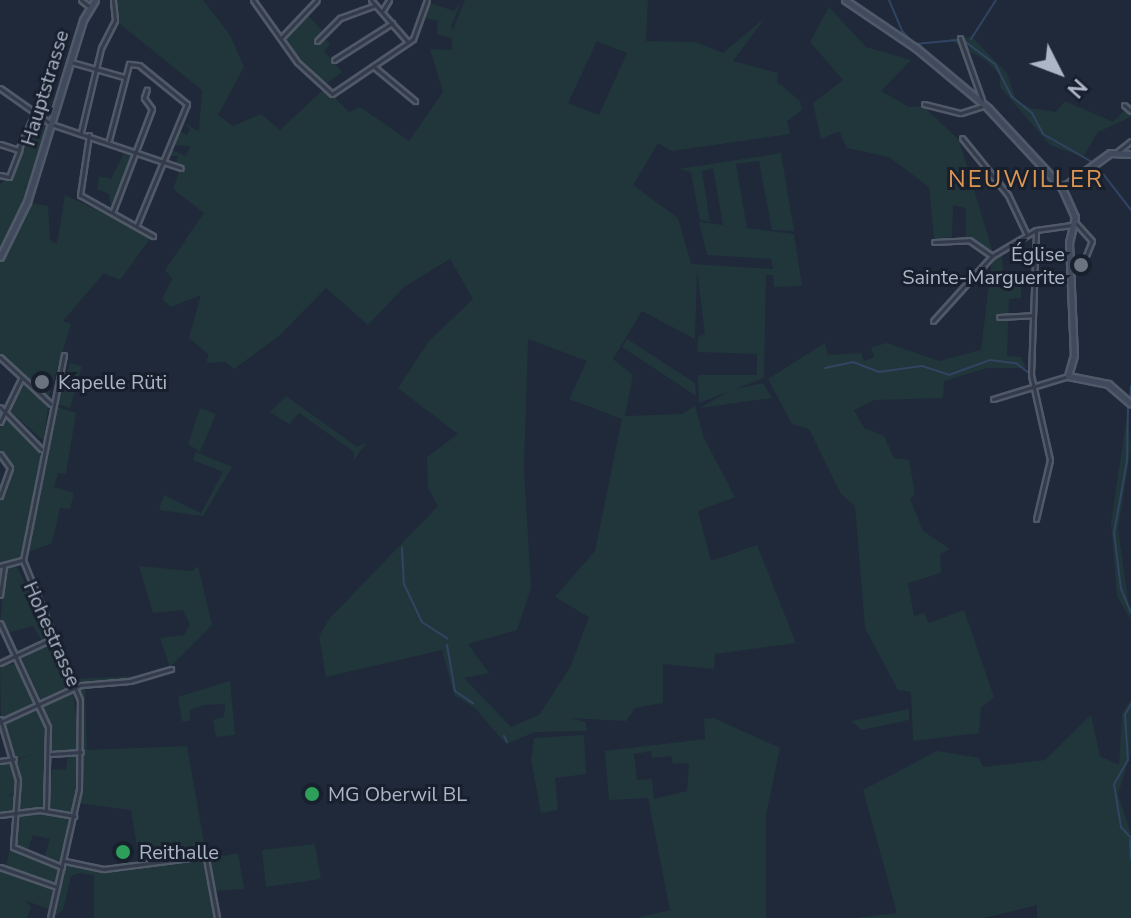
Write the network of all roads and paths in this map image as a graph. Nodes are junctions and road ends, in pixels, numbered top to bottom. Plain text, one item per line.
1 (81, 0) edge
2 (95, 0) edge
3 (113, 0) edge
4 (253, 0) edge
5 (317, 0) edge
6 (371, 0) edge
7 (389, 0) edge
8 (427, 0) edge
9 (845, 0) edge
10 (375, 5) junction
11 (90, 7) junction
12 (382, 12) junction
13 (392, 23) junction
14 (281, 38) junction
15 (960, 38) dead end
16 (317, 41) dead end
17 (408, 42) junction
18 (334, 60) dead end
19 (71, 62) junction
20 (373, 66) junction
21 (95, 69) junction
22 (124, 77) junction
23 (0, 88) edge
24 (147, 89) dead end
25 (415, 101) dead end
26 (924, 104) dead end
27 (984, 105) junction
28 (1124, 105) dead end
29 (1131, 111) edge
30 (35, 113) junction
31 (51, 124) junction
32 (81, 132) junction
33 (89, 134) junction
34 (962, 138) dead end
35 (109, 140) junction
36 (1131, 141) edge
37 (0, 144) edge
38 (20, 147) junction
39 (135, 151) junction
40 (1116, 153) junction
41 (1131, 154) edge
42 (163, 162) junction
43 (181, 168) dead end
44 (2, 177) edge
45 (1062, 188) junction
46 (113, 211) junction
47 (1074, 224) junction
48 (137, 225) junction
49 (1036, 230) junction
50 (1027, 235) junction
51 (153, 236) dead end
52 (934, 242) dead end
53 (992, 256) junction
54 (0, 257) edge
55 (1069, 263) junction
56 (1032, 315) junction
57 (999, 317) dead end
58 (933, 321) dead end
59 (64, 355) dead end
60 (0, 357) edge
61 (1068, 376) junction
62 (22, 378) junction
63 (1037, 389) junction
64 (993, 399) dead end
65 (51, 404) junction
66 (1131, 404) edge
67 (0, 407) edge
68 (5, 412) junction
69 (0, 422) edge
70 (41, 449) junction
71 (0, 454) edge
72 (0, 496) edge
73 (1036, 519) dead end
74 (23, 560) junction
75 (2, 565) edge
76 (0, 595) edge
77 (0, 623) edge
78 (56, 637) junction
79 (18, 659) junction
80 (0, 663) edge
81 (171, 669) dead end
82 (78, 686) junction
83 (40, 703) junction
84 (0, 721) edge
85 (81, 752) junction
86 (51, 754) junction
87 (14, 759) junction
88 (0, 761) edge
89 (46, 811) junction
90 (17, 813) junction
91 (0, 815) edge
92 (74, 816) junction
93 (65, 861) junction
94 (0, 867) edge
95 (63, 867) junction
96 (58, 887) junction
97 (50, 918) edge
98 (217, 918) edge

1 - 11 street
2 - 11 street, Hauptstrasse
3 - 21 street
4 - 14 street
5 - 14 street
6 - 10 street
7 - 12 street
8 - 17 street
9 - 27 street
10 - 12 street
10 - 16 street
11 - 19 street, Hauptstrasse
12 - 13 street
13 - 17 street
13 - 18 street
14 - 20 street
15 - 27 street
17 - 20 street
19 - 21 street
19 - 31 street, Hauptstrasse
20 - 25 street
21 - 22 street
21 - 32 street
22 - 35 street
22 - 42 street
23 - 30 street
24 - 39 street
26 - 27 street
27 - 45 street
28 - 29 street
30 - 31 street
30 - 38 street
31 - 32 street
31 - 54 street, Hauptstrasse
32 - 33 street
33 - 35 street
33 - 46 street
34 - 50 street
35 - 39 street
36 - 40 street
37 - 38 street
38 - 44 street
39 - 42 street
39 - 46 street
40 - 41 street
40 - 45 street
42 - 43 street
42 - 48 street
45 - 47 street
46 - 48 street
47 - 49 street
47 - 55 street
47 - 55 street
48 - 51 street
49 - 50 street
49 - 56 street
50 - 53 street
52 - 53 street
53 - 58 street
55 - 61 street
56 - 57 street
56 - 63 street
59 - 65 street, Hohestrasse
60 - 62 street
61 - 63 street
61 - 66 street
62 - 65 street
62 - 68 street
63 - 64 street
63 - 73 street
65 - 70 street, Hohestrasse
67 - 68 street
68 - 69 street
68 - 70 street
70 - 74 street, Hohestrasse
71 - 72 street
74 - 75 street
74 - 78 street, Hohestrasse
75 - 76 street
77 - 79 street
78 - 79 street
78 - 82 street, Hohestrasse
79 - 80 street
79 - 83 street
81 - 82 street
82 - 83 street
82 - 85 street, Hohestrasse
83 - 84 street
83 - 86 street
84 - 87 street
85 - 86 street
85 - 92 street, Hohestrasse
86 - 89 street
87 - 88 street
87 - 90 street
89 - 90 street
89 - 92 street
90 - 91 street
90 - 95 street
92 - 93 street, Hohestrasse
93 - 95 street, Hohestrasse
93 - 98 street
94 - 96 street
95 - 96 street, Hohestrasse
96 - 97 street, Hohestrasse

